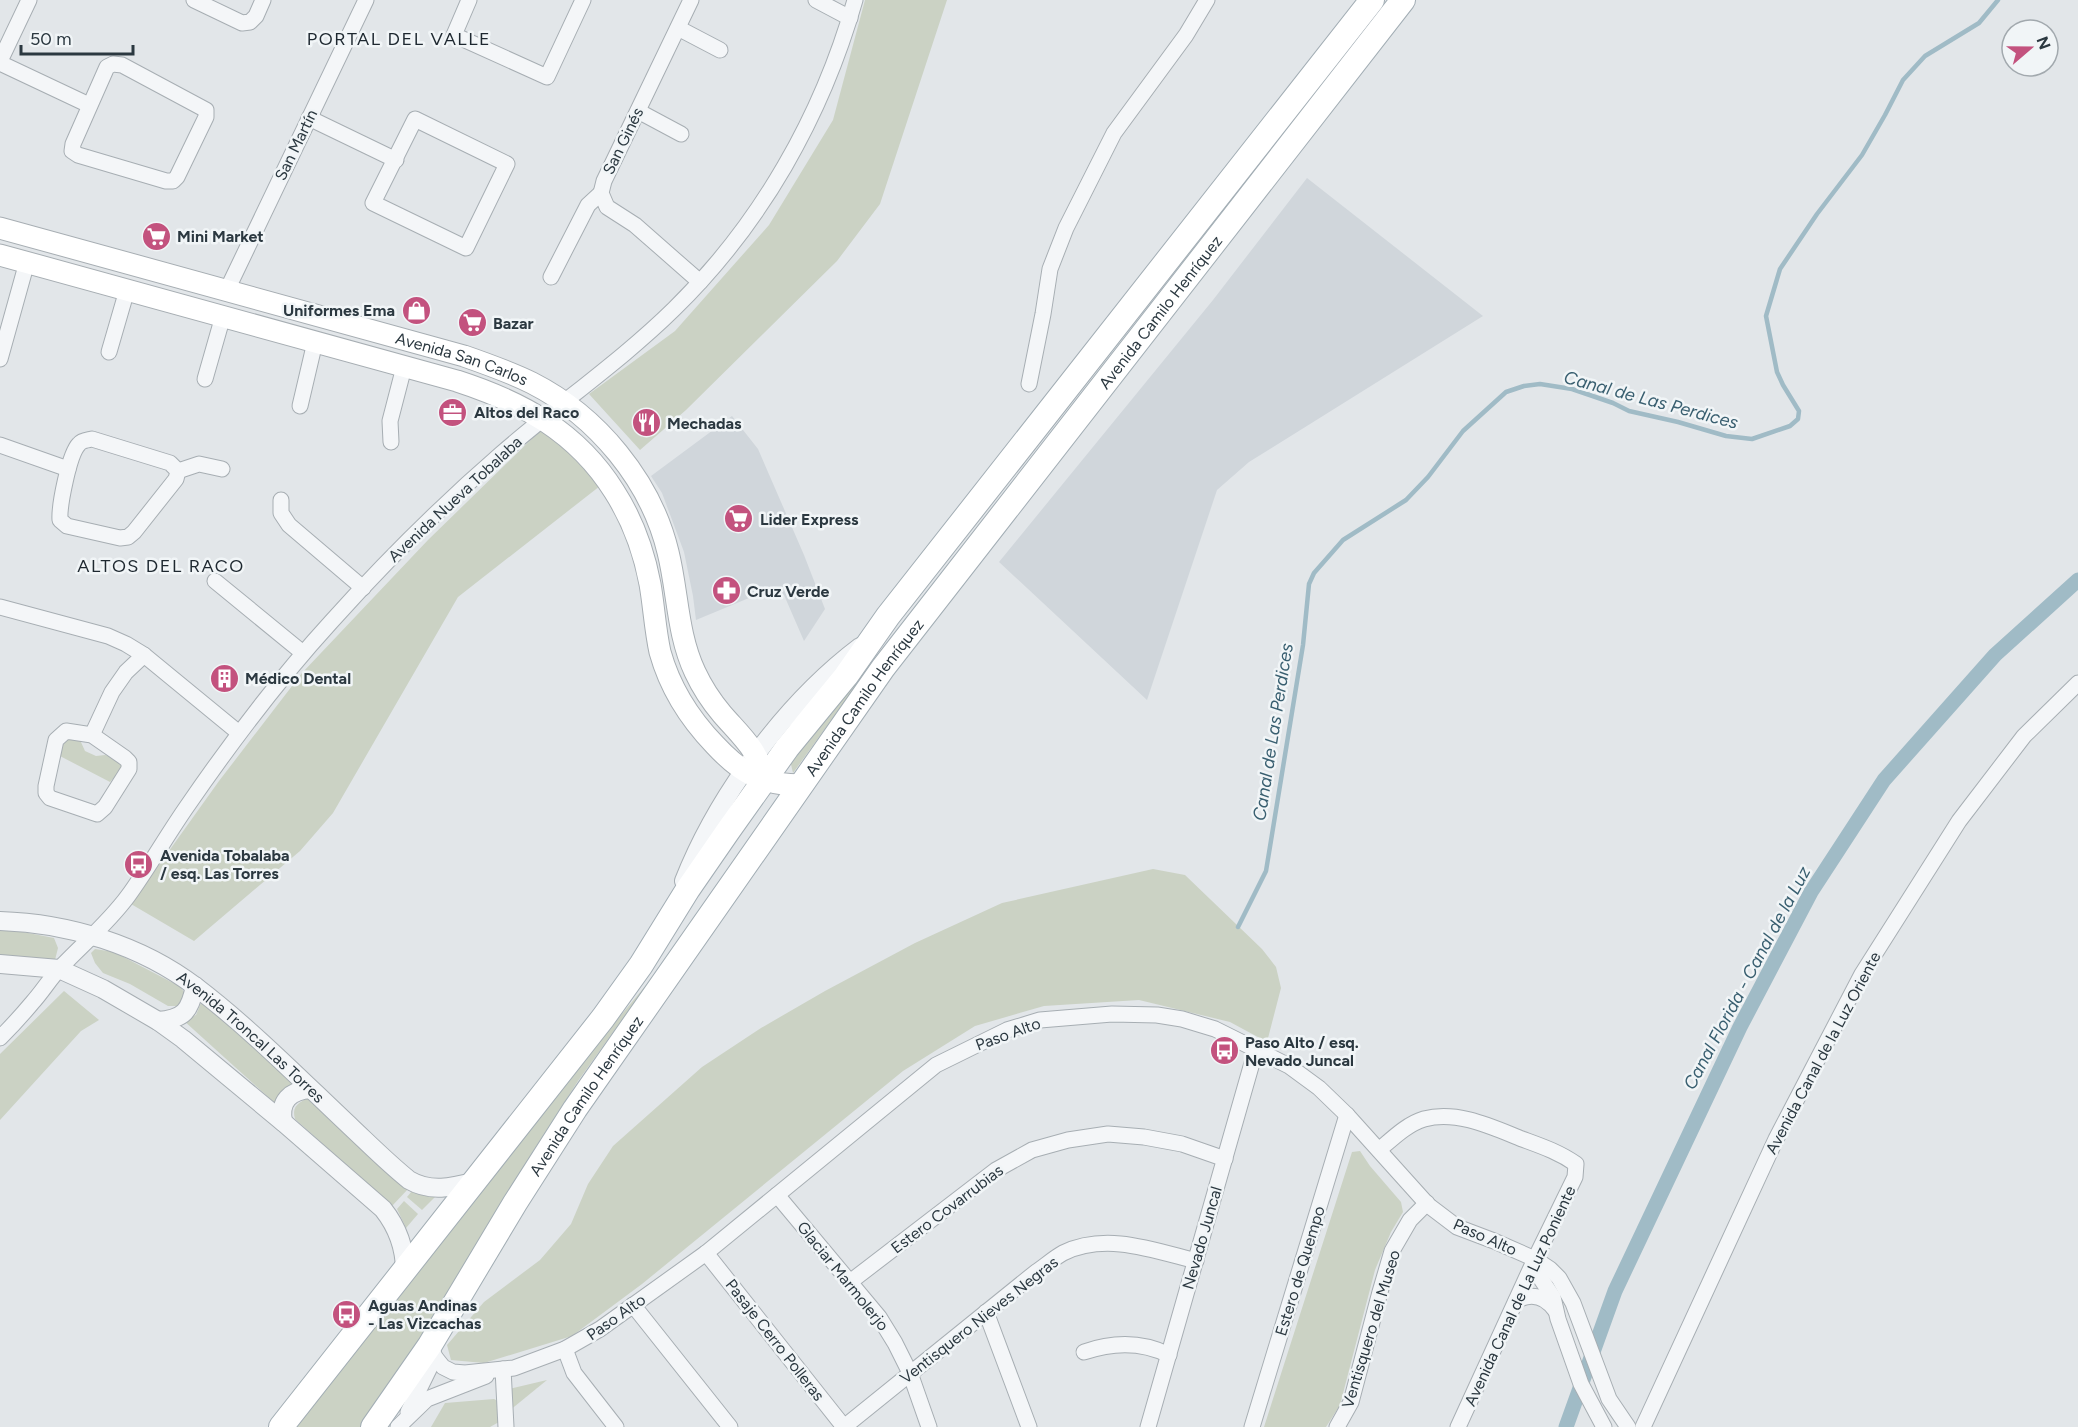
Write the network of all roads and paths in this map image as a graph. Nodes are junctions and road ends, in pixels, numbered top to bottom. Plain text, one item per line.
1 (29, 0) edge
2 (194, 0) edge
3 (263, 0) edge
4 (366, 0) edge
5 (470, 0) edge
6 (583, 0) edge
7 (691, 0) edge
8 (816, 0) edge
9 (855, 0) edge
10 (1207, 0) edge
11 (1372, 0) edge
12 (1403, 0) edge
13 (850, 18) junction
14 (678, 28) junction
15 (720, 50) dead end
16 (0, 62) edge
17 (89, 105) junction
18 (638, 111) junction
19 (309, 118) junction
20 (681, 134) dead end
21 (396, 160) junction
22 (601, 194) junction
23 (0, 228) edge
24 (0, 255) edge
25 (27, 262) junction
26 (551, 277) dead end
27 (700, 282) junction
28 (128, 290) junction
29 (227, 290) junction
30 (223, 316) junction
31 (315, 342) junction
32 (110, 352) dead end
33 (0, 359) edge
34 (404, 367) junction
35 (205, 379) dead end
36 (1029, 384) dead end
37 (561, 403) junction
38 (300, 406) dead end
39 (542, 418) junction
40 (391, 442) dead end
41 (0, 445) edge
42 (68, 469) junction
43 (222, 469) dead end
44 (178, 471) junction
45 (281, 500) dead end
46 (215, 581) dead end
47 (363, 588) junction
48 (0, 607) edge
49 (873, 637) junction
50 (303, 653) junction
51 (144, 655) junction
52 (2078, 683) edge
53 (713, 703) junction
54 (690, 716) junction
55 (239, 733) junction
56 (92, 735) junction
57 (757, 754) junction
58 (754, 777) junction
59 (802, 785) junction
60 (0, 921) edge
61 (92, 936) junction
62 (0, 964) edge
63 (674, 968) junction
64 (59, 969) junction
65 (195, 986) junction
66 (158, 1021) junction
67 (0, 1038) edge
68 (1256, 1049) junction
69 (310, 1089) junction
70 (1347, 1115) junction
71 (283, 1122) junction
72 (1379, 1150) junction
73 (1225, 1159) junction
74 (477, 1181) junction
75 (777, 1195) junction
76 (1427, 1203) junction
77 (706, 1253) junction
78 (1535, 1259) junction
79 (1196, 1261) junction
80 (405, 1271) junction
81 (850, 1282) junction
82 (1516, 1301) junction
83 (633, 1305) junction
84 (986, 1312) junction
85 (1558, 1317) junction
86 (565, 1349) junction
87 (433, 1351) junction
88 (1084, 1352) dead end
89 (1169, 1355) junction
90 (503, 1369) junction
91 (910, 1373) junction
92 (1603, 1426) edge
93 (281, 1427) edge
94 (373, 1427) edge
95 (398, 1427) edge
96 (506, 1427) edge
97 (616, 1427) edge
98 (730, 1427) edge
99 (844, 1427) edge
100 (929, 1427) edge
101 (1029, 1427) edge
102 (1148, 1427) edge
103 (1252, 1427) edge
104 (1337, 1427) edge
105 (1458, 1427) edge
106 (1628, 1427) edge
107 (1643, 1427) edge

1 - 16 street
2 - 3 street
4 - 19 street, San Martín
5 - 6 street
7 - 14 street, San Ginés
8 - 13 street
9 - 13 street, Avenida Nueva Tobalaba
10 - 36 street
11 - 49 main road, Avenida Camilo Henríquez
12 - 59 main road, Avenida Camilo Henríquez
13 - 27 street, Avenida Nueva Tobalaba
14 - 15 street
14 - 18 street, San Ginés
16 - 17 street
17 - 17 street
18 - 20 street
18 - 22 street, San Ginés
19 - 21 street
19 - 29 street, San Martín
21 - 21 street
22 - 26 street
22 - 27 street, San Ginés
23 - 29 main road, Avenida San Carlos
24 - 25 main road, Avenida San Carlos
25 - 28 main road, Avenida San Carlos
25 - 33 street
27 - 37 street, Avenida Nueva Tobalaba
28 - 30 main road, Avenida San Carlos
28 - 32 street
29 - 37 main road, Avenida San Carlos
30 - 31 main road, Avenida San Carlos
30 - 35 street
31 - 34 main road, Avenida San Carlos
31 - 38 street
34 - 39 main road, Avenida San Carlos
34 - 40 street
37 - 39 street, Avenida Nueva Tobalaba
37 - 53 main road, Avenida San Carlos
39 - 47 street, Avenida Nueva Tobalaba
39 - 54 main road, Avenida San Carlos
41 - 42 street
42 - 44 street
42 - 44 street
43 - 44 street
45 - 47 street
46 - 50 street
47 - 50 street, Avenida Nueva Tobalaba
48 - 51 street
49 - 57 street, Avenida Camilo Henríquez
49 - 58 main road, Avenida Camilo Henríquez
50 - 55 street, Avenida Nueva Tobalaba
51 - 55 street
51 - 56 street
52 - 107 street, Avenida Canal de la Luz Oriente
53 - 54 main road
53 - 57 main road, Avenida San Carlos
54 - 58 main road, Avenida San Carlos
55 - 61 street, Avenida Nueva Tobalaba
56 - 56 street
57 - 58 main road, Avenida San Carlos
58 - 59 main road
58 - 63 main road
58 - 74 main road, Avenida Camilo Henríquez
59 - 63 main road, Avenida Camilo Henríquez
60 - 61 street, Avenida Troncal Las Torres
61 - 64 street, Avenida Nueva Tobalaba
61 - 65 street, Avenida Troncal Las Torres
62 - 64 street
63 - 87 main road, Avenida Camilo Henríquez
64 - 66 street
64 - 67 street, Avenida Nueva Tobalaba
65 - 66 street
65 - 69 street, Avenida Troncal Las Torres
66 - 71 street
68 - 70 street, Paso Alto
68 - 73 street, Nevado Juncal
68 - 75 street, Paso Alto
69 - 71 street
69 - 74 street, Avenida Troncal Las Torres
70 - 72 street, Paso Alto
70 - 103 street, Estero de Quempo
71 - 80 street
72 - 76 street, Paso Alto
72 - 78 street, Avenida Canal de La Luz Poniente
73 - 79 street, Nevado Juncal
73 - 81 street, Estero Covarrubias
74 - 80 main road, Avenida Camilo Henríquez
75 - 77 street, Paso Alto
75 - 81 street, Glaciar Marmolerjo
76 - 78 street, Paso Alto
76 - 104 street, Ventisquero del Museo
77 - 83 street, Paso Alto
77 - 99 street, Pasaje Cerro Polleras
78 - 82 street, Avenida Canal de La Luz Poniente
78 - 85 street
78 - 106 street, Paso Alto
79 - 84 street, Ventisquero Nieves Negras
79 - 89 street, Nevado Juncal
80 - 93 main road, Avenida Camilo Henríquez
81 - 91 street, Glaciar Marmolerjo
82 - 85 street
82 - 105 street, Avenida Canal de La Luz Poniente
83 - 86 street, Paso Alto
83 - 98 street
84 - 91 street, Ventisquero Nieves Negras
84 - 101 street
85 - 92 street
86 - 90 street, Paso Alto
86 - 97 street
87 - 90 street, Paso Alto
87 - 94 main road, Avenida Camilo Henríquez
87 - 95 street
88 - 89 street
89 - 102 street, Nevado Juncal
90 - 95 street, Paso Alto
90 - 96 street
91 - 99 street, Ventisquero Nieves Negras
91 - 100 street, Glaciar Marmolerjo

